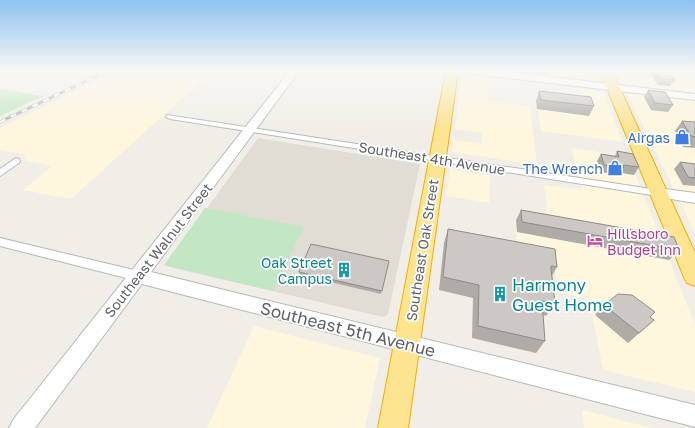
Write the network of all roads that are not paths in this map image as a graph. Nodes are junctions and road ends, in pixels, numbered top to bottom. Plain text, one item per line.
1 (280, 91) edge
2 (449, 91) edge
3 (613, 91) edge
4 (639, 91) edge
5 (695, 97) edge
6 (170, 117) dead end
7 (250, 130) junction
8 (437, 159) junction
9 (16, 161) dead end
10 (0, 173) edge
11 (658, 193) junction
12 (695, 198) edge
13 (0, 242) edge
14 (138, 276) junction
15 (695, 276) edge
16 (407, 343) junction
17 (695, 416) edge
18 (21, 428) edge
19 (393, 428) edge

1 - 7 street, Southeast Walnut Street
2 - 8 highway, Southeast Oak Street
3 - 11 highway
4 - 5 street
6 - 7 street, Southeast 4th Avenue
7 - 8 street, Southeast 4th Avenue
7 - 14 street, Southeast Walnut Street
8 - 11 street, Southeast 4th Avenue
8 - 16 highway, Southeast Oak Street
9 - 10 street
11 - 12 street, Southeast 4th Avenue
11 - 15 highway
13 - 14 street, Southeast 5th Avenue
14 - 16 street, Southeast 5th Avenue
14 - 18 street, Southeast Walnut Street
16 - 17 street, Southeast 5th Avenue
16 - 19 highway, Southeast Oak Street

